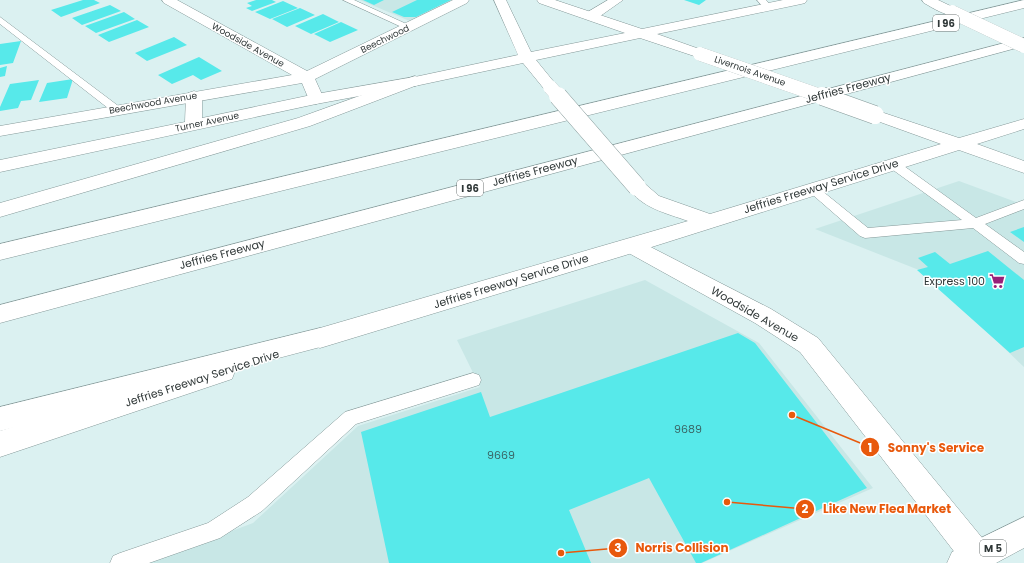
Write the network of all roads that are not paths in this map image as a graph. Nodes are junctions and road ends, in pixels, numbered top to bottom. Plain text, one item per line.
1 (168, 0) edge
2 (347, 0) edge
3 (463, 0) edge
4 (500, 0) edge
5 (544, 0) edge
6 (616, 0) edge
7 (928, 0) edge
8 (953, 0) edge
9 (795, 1) edge
10 (764, 3) edge
11 (1024, 4) edge
12 (591, 16) junction
13 (0, 20) edge
14 (409, 27) junction
15 (642, 34) junction
16 (1024, 34) edge
17 (1024, 42) edge
18 (1024, 46) edge
19 (527, 58) junction
20 (306, 77) junction
21 (415, 82) junction
22 (194, 96) junction
23 (316, 99) junction
24 (117, 110) junction
25 (1024, 124) edge
26 (193, 125) junction
27 (0, 131) edge
28 (957, 144) junction
29 (893, 164) junction
30 (0, 166) edge
31 (1024, 167) edge
32 (812, 189) junction
33 (1022, 206) edge
34 (0, 210) edge
35 (708, 221) junction
36 (976, 223) junction
37 (632, 246) junction
38 (0, 252) edge
39 (1024, 259) edge
40 (0, 314) edge
41 (320, 338) junction
42 (473, 380) dead end
43 (0, 419) edge
44 (0, 444) edge
45 (1024, 532) edge
46 (970, 559) edge
47 (120, 563) edge

1 - 20 main road, Woodside Avenue
2 - 14 lane
3 - 14 main road, Beechwood
4 - 19 main road
5 - 12 main road, Livernois Avenue
6 - 12 main road
7 - 18 main road, bridge
8 - 16 main road
9 - 10 main road
10 - 15 main road
11 - 38 main road, I 96
12 - 15 main road, Livernois Avenue
13 - 24 lane
14 - 20 main road, Beechwood
15 - 19 main road
15 - 28 main road, Livernois Avenue, bridge
17 - 40 main road, Jeffries Freeway / I 96
19 - 21 main road
19 - 35 main road, bridge
20 - 22 main road, Beechwood Avenue
20 - 23 main road
21 - 23 main road, Turner Avenue
21 - 34 main road
22 - 24 main road, Beechwood Avenue
22 - 26 main road
23 - 26 main road, Turner Avenue
24 - 27 main road, Beechwood Avenue
25 - 28 main road, Jeffries Freeway Service Drive
26 - 30 main road, Turner Avenue
28 - 29 main road, Jeffries Freeway Service Drive
28 - 31 main road, Livernois Avenue
29 - 32 main road, Jeffries Freeway Service Drive
29 - 36 lane
32 - 35 main road, Jeffries Freeway Service Drive
32 - 36 lane
33 - 36 lane
35 - 37 main road, Jeffries Freeway Service Drive
36 - 39 lane
37 - 41 main road, Jeffries Freeway Service Drive
37 - 46 main road, Woodside Avenue
41 - 43 main road
41 - 44 main road, Jeffries Freeway Service Drive
42 - 47 lane
45 - 46 main road, M 5

